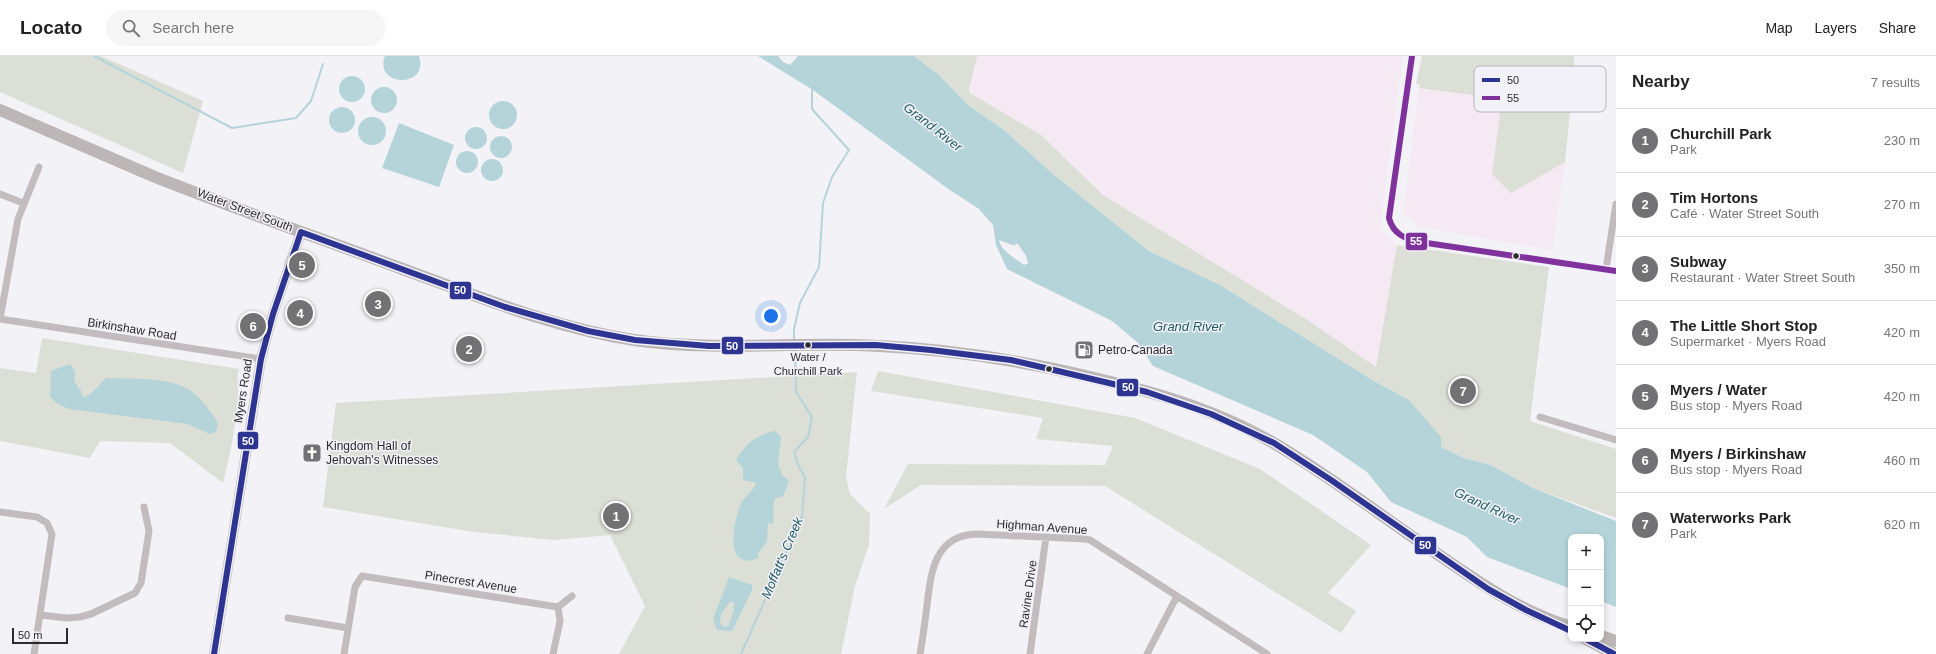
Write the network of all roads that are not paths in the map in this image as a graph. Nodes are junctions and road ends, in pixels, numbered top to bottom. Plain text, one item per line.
1 (1412, 56) edge
2 (0, 110) edge
3 (39, 167) dead end
4 (0, 194) edge
5 (24, 204) junction
6 (1616, 204) edge
7 (301, 232) junction
8 (1606, 269) junction
9 (1616, 271) edge
10 (0, 319) edge
11 (262, 359) junction
12 (1540, 417) dead end
13 (1616, 440) edge
14 (144, 507) dead end
15 (0, 512) edge
16 (1046, 537) junction
17 (572, 596) dead end
18 (1177, 596) junction
19 (558, 607) junction
20 (40, 614) junction
21 (288, 618) dead end
22 (1550, 620) junction
23 (1568, 626) edge
24 (348, 628) junction
25 (1568, 629) edge
26 (1604, 637) edge
27 (1616, 641) edge
28 (1592, 642) edge
29 (34, 654) edge
30 (214, 654) edge
31 (344, 654) edge
32 (553, 654) edge
33 (920, 654) edge
34 (1030, 654) edge
35 (1147, 654) edge
36 (1267, 654) edge
37 (1614, 654) edge

1 - 8 street
2 - 7 main road, Water Street South
3 - 5 street
4 - 5 street
5 - 10 street
6 - 8 street
7 - 11 main road, Myers Road
7 - 22 main road, Water Street South
8 - 9 street
10 - 11 street, Birkinshaw Road
11 - 30 main road, Myers Road
12 - 13 street
14 - 20 street
15 - 20 street
16 - 18 street, Highman Avenue
16 - 33 street, Highman Avenue
16 - 34 street, Ravine Drive
17 - 19 street
18 - 35 street
18 - 36 street, Highman Avenue
19 - 24 street, Pinecrest Avenue
19 - 32 street
20 - 29 street
21 - 24 street
22 - 23 main road, Water Street South
22 - 25 main road
24 - 31 street
26 - 27 main road
28 - 37 main road

